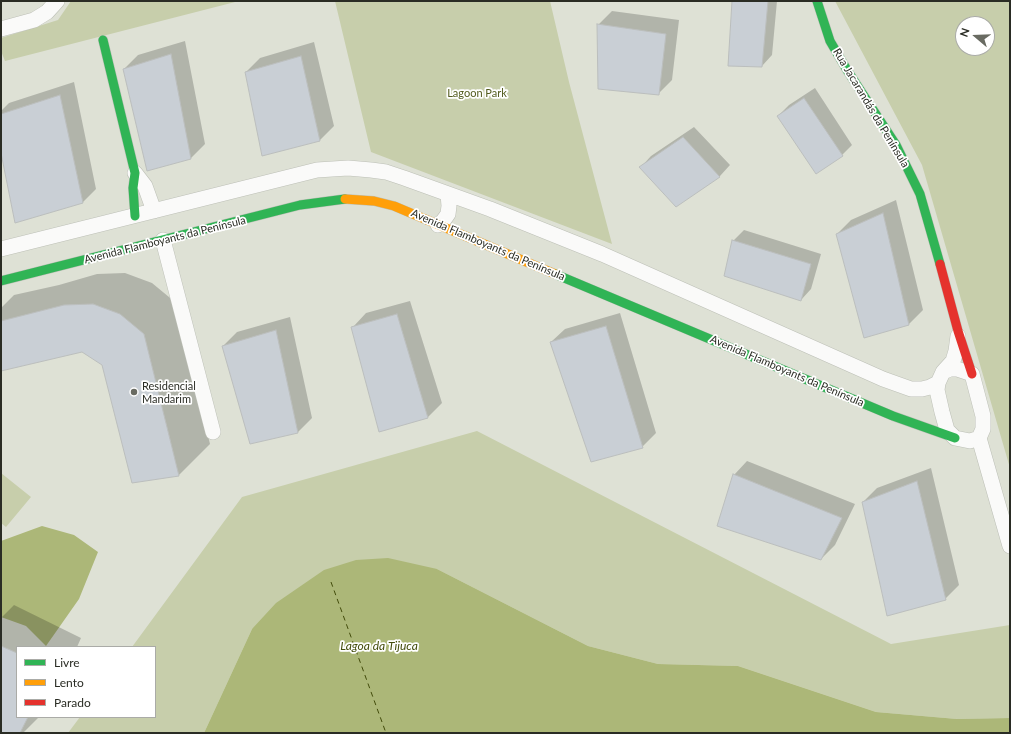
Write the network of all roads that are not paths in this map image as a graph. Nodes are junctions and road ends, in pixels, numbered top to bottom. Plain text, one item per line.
1 (57, 1) edge
2 (817, 1) edge
3 (1, 29) edge
4 (103, 40) dead end
5 (135, 173) junction
6 (448, 194) junction
7 (154, 211) junction
8 (136, 216) junction
9 (438, 225) junction
10 (163, 240) junction
11 (1, 248) edge
12 (1, 281) edge
13 (958, 331) junction
14 (972, 374) junction
15 (940, 378) junction
16 (212, 432) dead end
17 (956, 438) junction
18 (979, 438) junction
19 (1010, 546) edge

1 - 3 street
2 - 13 street, Rua Jacarandás da Península
4 - 5 street
5 - 7 street
5 - 8 street
6 - 7 street
6 - 9 street
6 - 15 street
7 - 8 street
8 - 11 street
9 - 10 street, Avenida Flamboyants da Península
9 - 17 street, Avenida Flamboyants da Península
10 - 12 street, Avenida Flamboyants da Península
10 - 16 street
13 - 14 street, Rua Jacarandás da Península
13 - 15 street, Rua Jacarandás da Península
14 - 15 street
14 - 18 street, Rua Jacarandás da Península
15 - 17 street
17 - 18 street
18 - 19 street, Rua Jacarandás da Península

